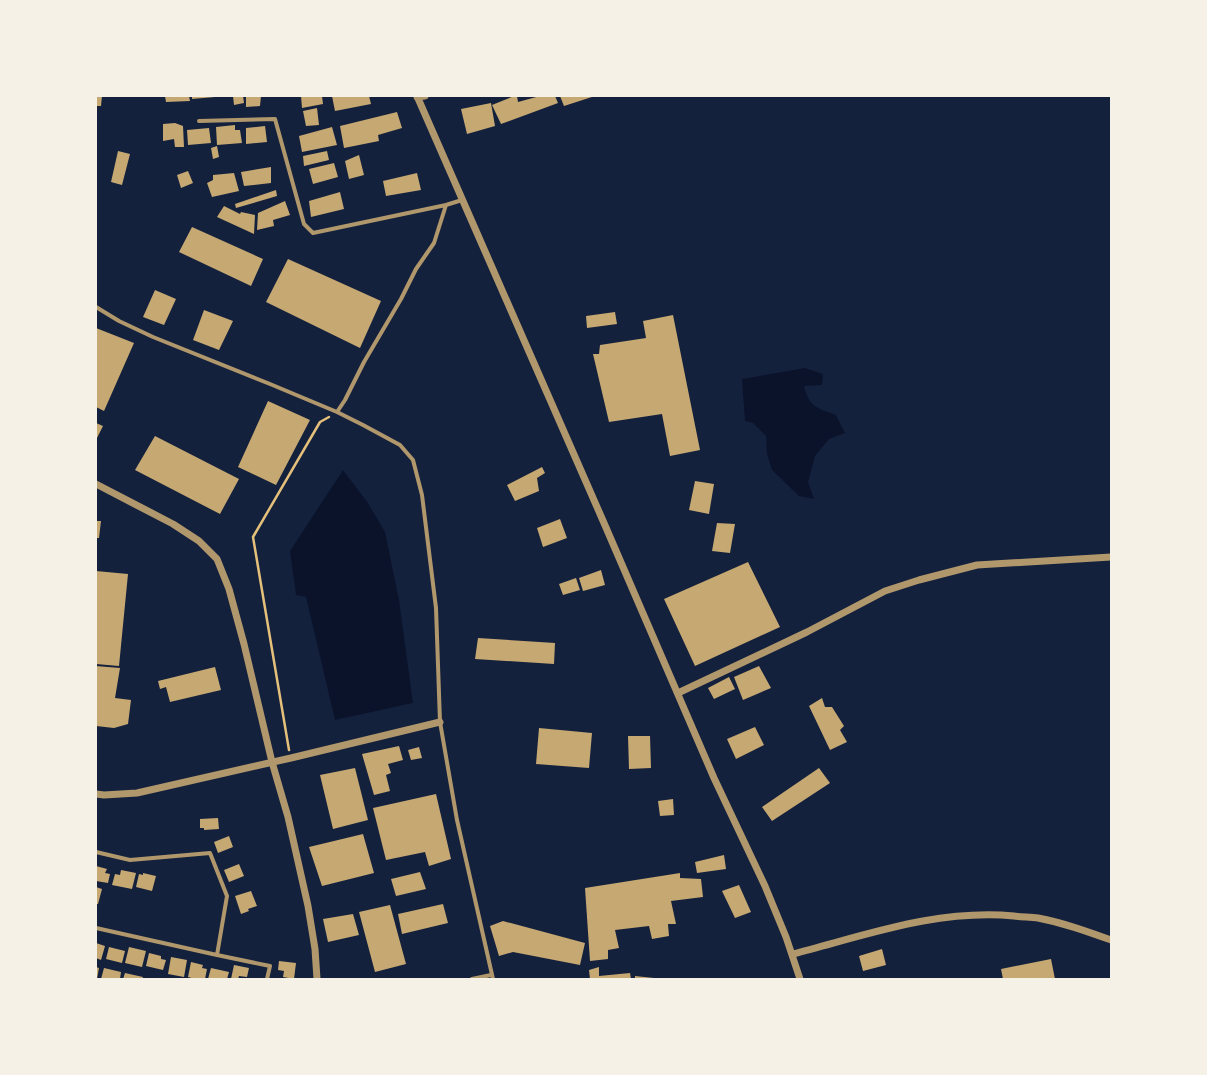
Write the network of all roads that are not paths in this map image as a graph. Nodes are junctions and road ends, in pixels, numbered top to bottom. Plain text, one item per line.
1 (425, 96) edge
2 (417, 97) edge
3 (199, 121) dead end
4 (462, 200) junction
5 (446, 205) junction
6 (96, 307) edge
7 (337, 412) junction
8 (96, 484) edge
9 (1111, 557) edge
10 (678, 693) junction
11 (440, 722) junction
12 (272, 762) junction
13 (96, 794) edge
14 (96, 852) edge
15 (96, 928) edge
16 (1111, 940) edge
17 (793, 954) junction
18 (217, 955) junction
19 (492, 977) edge
20 (267, 979) edge
21 (317, 979) edge
22 (472, 979) edge
23 (800, 979) edge

1 - 2 street
2 - 4 street
3 - 5 street
4 - 5 street
4 - 10 street
5 - 7 street
6 - 7 street
7 - 11 street
8 - 12 street
9 - 10 street
10 - 17 street
11 - 12 street
11 - 19 street
12 - 13 street
12 - 21 street
14 - 18 street
15 - 18 street
16 - 17 street
17 - 23 street
18 - 20 street
19 - 22 street

